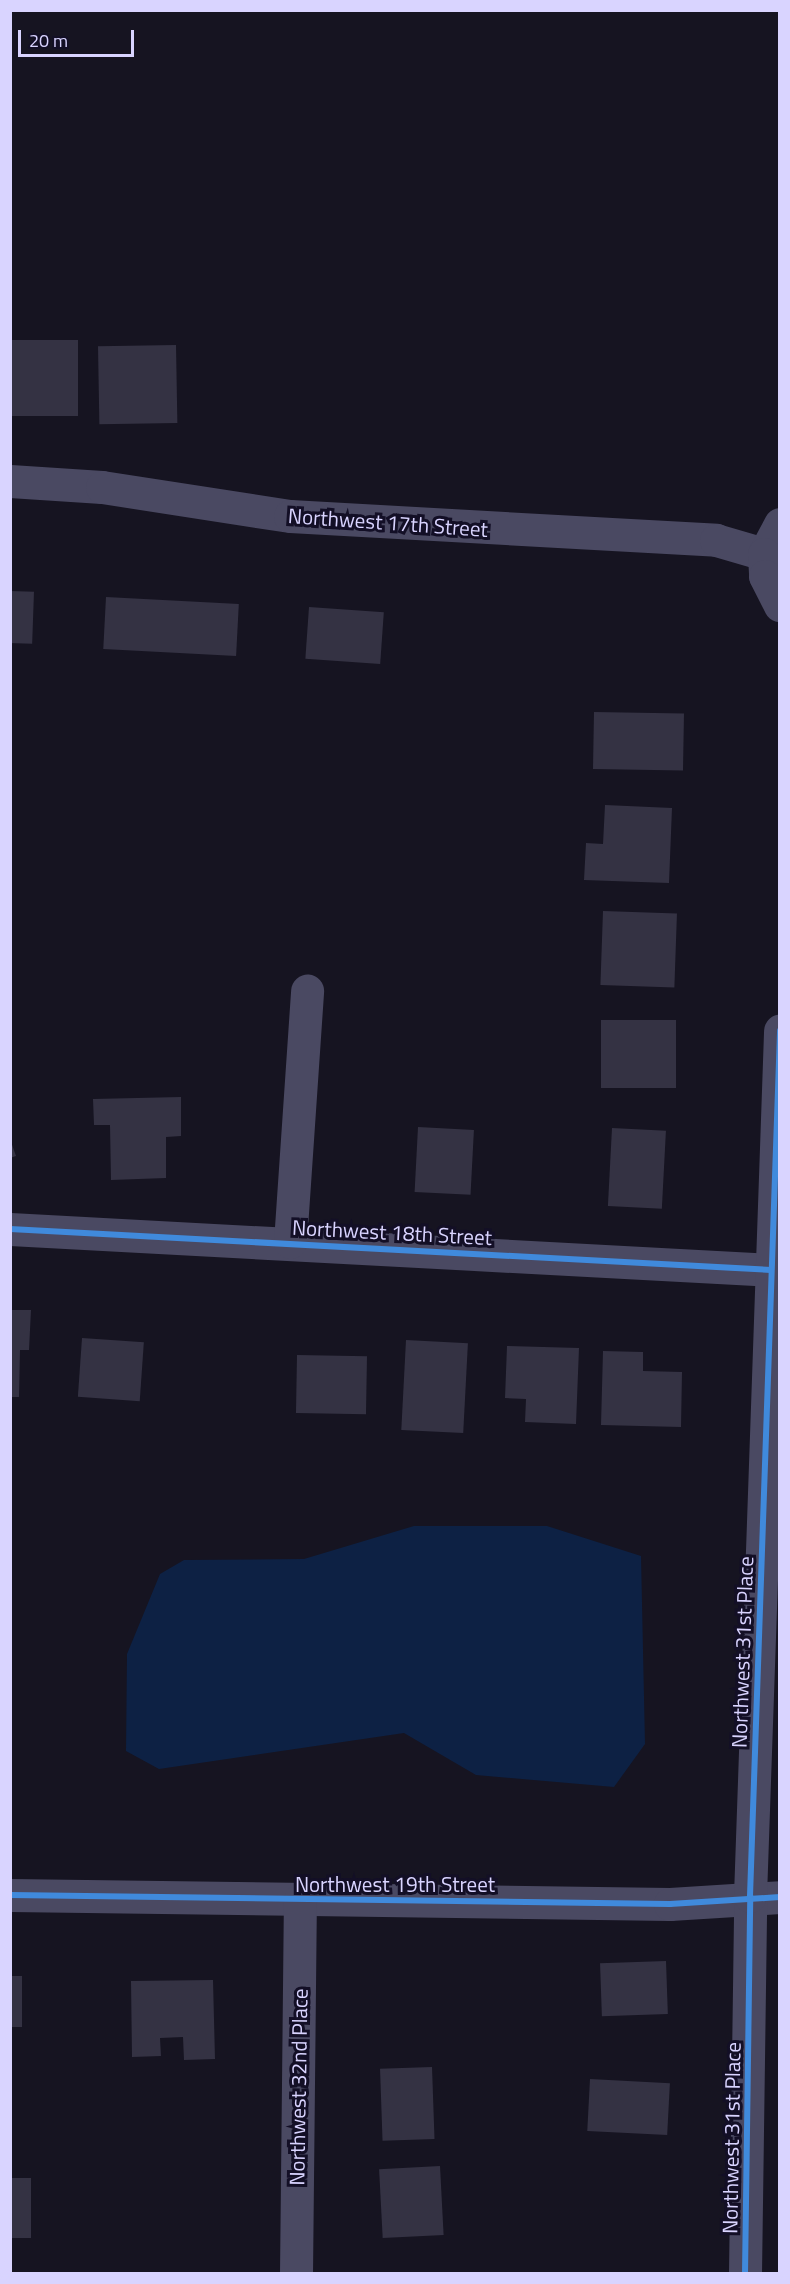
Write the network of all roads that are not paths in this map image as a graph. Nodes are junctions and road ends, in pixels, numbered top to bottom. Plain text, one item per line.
1 (10, 481) edge
2 (780, 524) edge
3 (764, 554) junction
4 (780, 605) edge
5 (308, 991) dead end
6 (780, 1031) edge
7 (10, 1229) edge
8 (290, 1242) junction
9 (771, 1270) junction
10 (10, 1895) edge
11 (765, 1897) edge
12 (300, 1900) junction
13 (296, 2274) edge
14 (746, 2274) edge

1 - 3 street, Northwest 17th Street
2 - 3 street
3 - 4 street
5 - 8 street
6 - 9 street, Northwest 31st Place
7 - 8 street, Northwest 18th Street
8 - 9 street, Northwest 18th Street
9 - 11 street, Northwest 31st Place
10 - 12 street, Northwest 19th Street
11 - 12 street, Northwest 19th Street
11 - 14 street, Northwest 31st Place
12 - 13 street, Northwest 32nd Place

